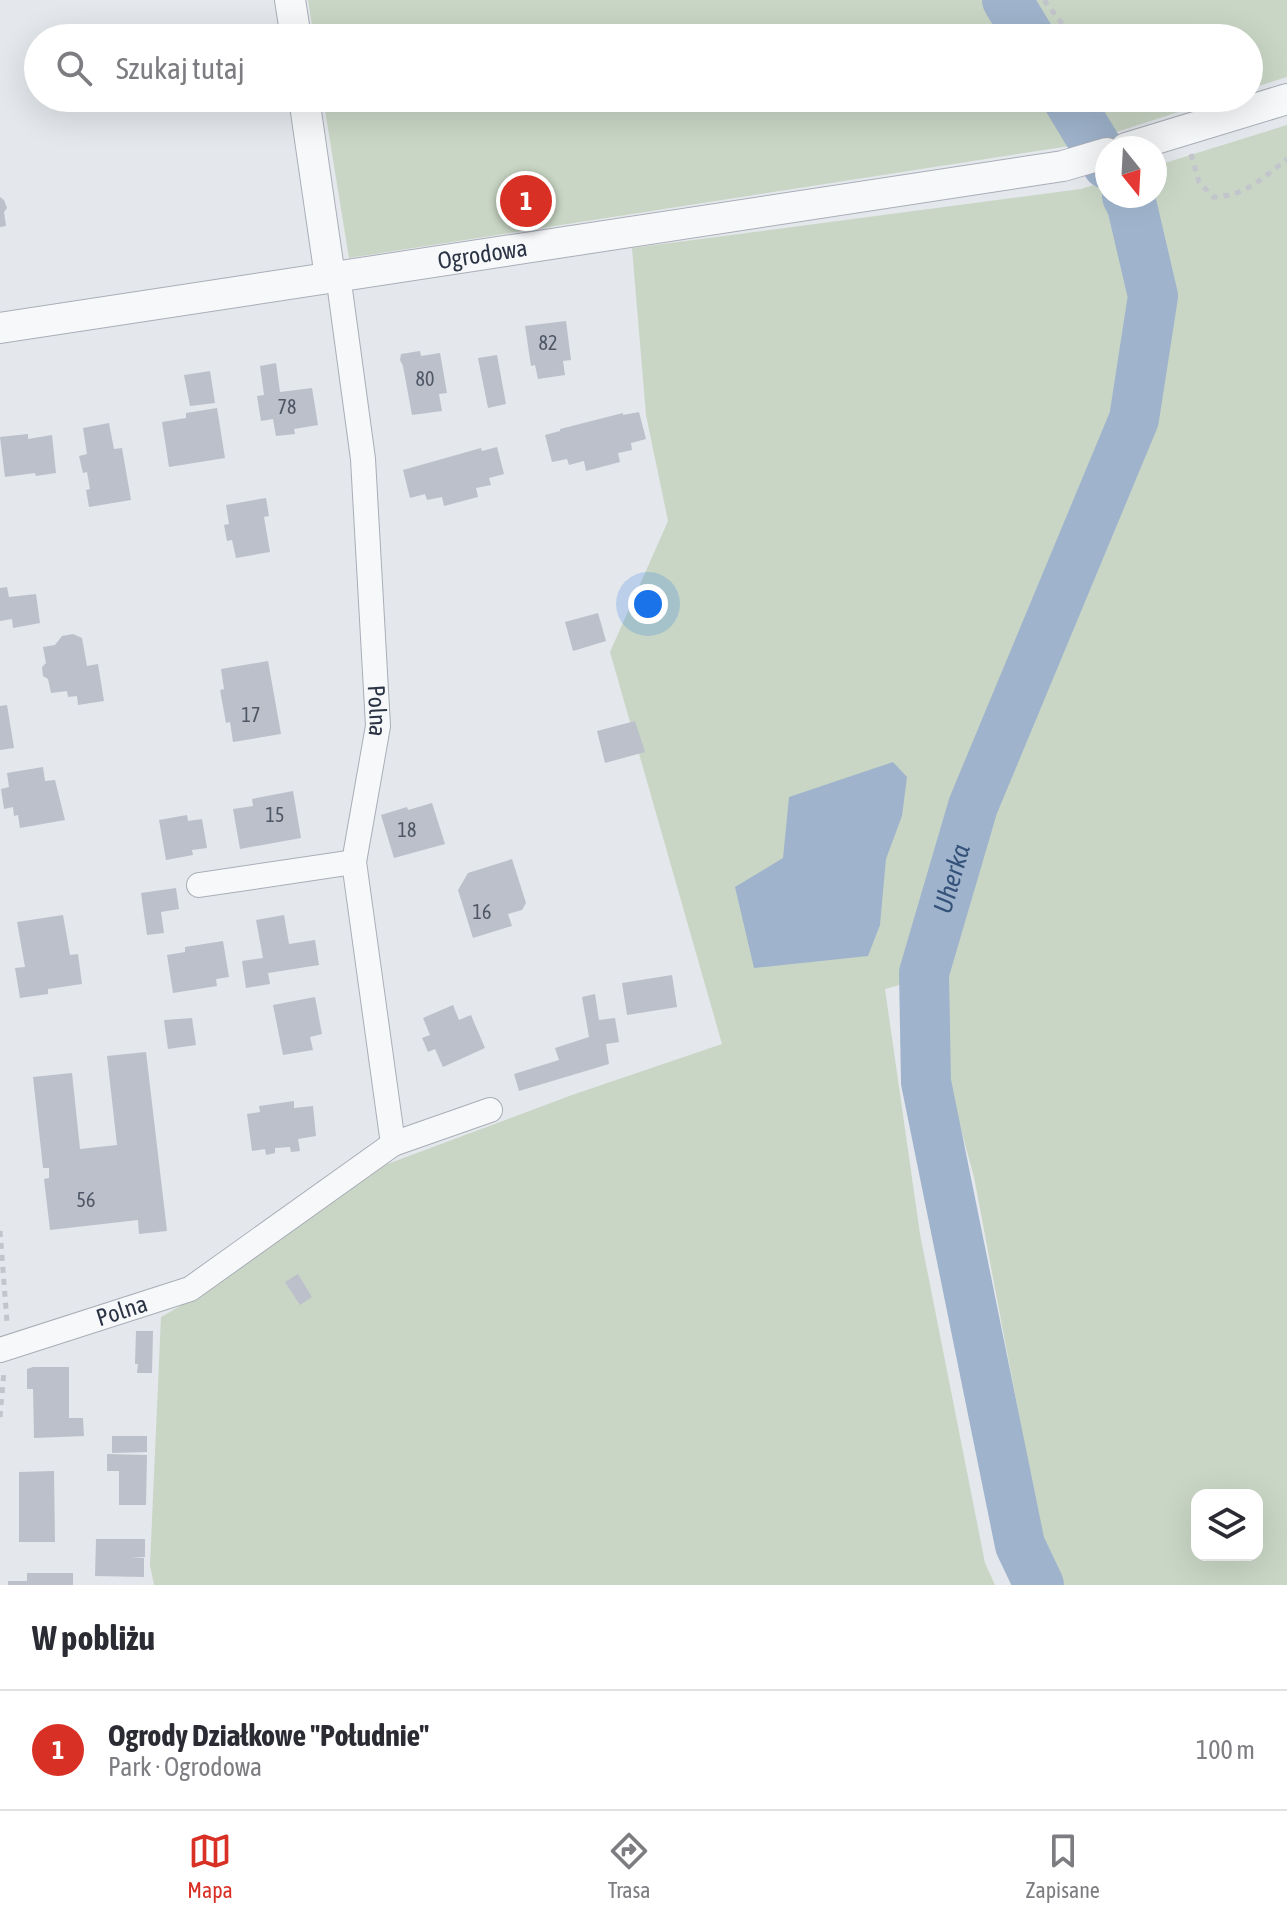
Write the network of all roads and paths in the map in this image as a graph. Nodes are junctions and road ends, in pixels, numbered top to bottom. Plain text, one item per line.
1 (290, 0) edge
2 (1044, 0) edge
3 (294, 24) edge
4 (1062, 24) edge
5 (1287, 99) edge
6 (1263, 106) edge
7 (306, 112) edge
8 (1244, 112) edge
9 (1165, 136) edge
10 (1189, 148) dead end
11 (1095, 157) edge
12 (1287, 159) edge
13 (334, 276) junction
14 (0, 328) edge
15 (354, 862) junction
16 (199, 885) dead end
17 (490, 1110) dead end
18 (393, 1144) junction
19 (0, 1350) edge

1 - 3 street
2 - 4 path
5 - 6 street, Ogrodowa
7 - 13 street
8 - 9 street, Ogrodowa
10 - 12 path
11 - 13 street, Ogrodowa
13 - 14 street, Ogrodowa
13 - 15 street, Polna
15 - 16 street
15 - 18 street, Polna
17 - 18 street, Polna
18 - 19 street, Polna

